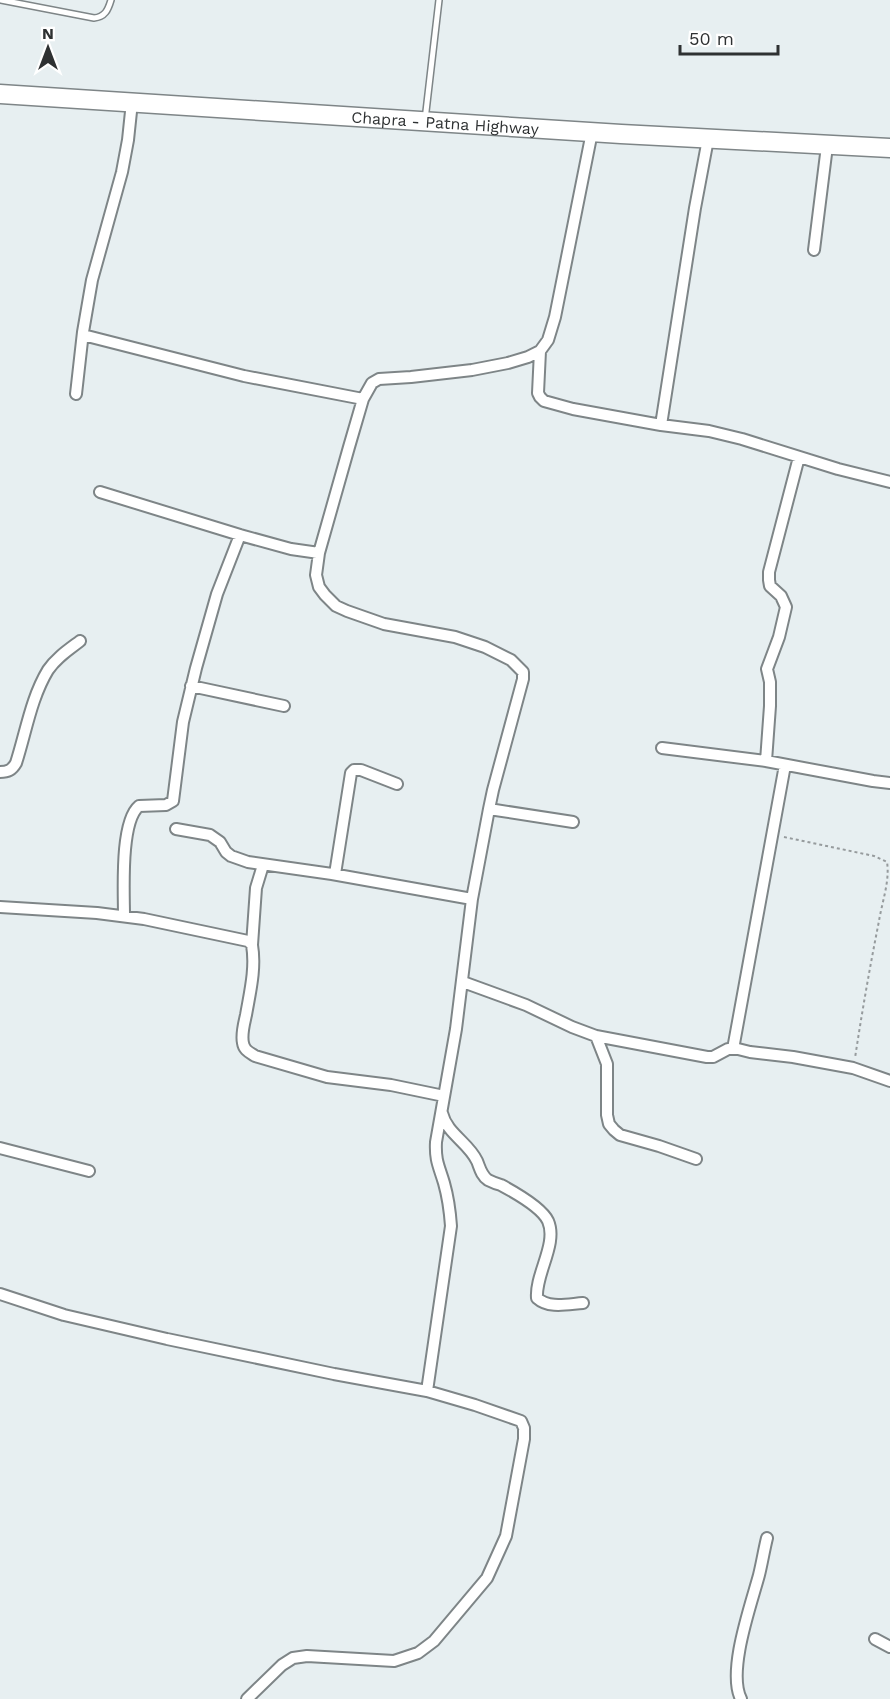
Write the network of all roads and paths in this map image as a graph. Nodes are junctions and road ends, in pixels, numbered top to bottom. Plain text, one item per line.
1 (1, 0) edge
2 (111, 0) edge
3 (440, 0) edge
4 (0, 94) edge
5 (132, 102) junction
6 (424, 121) junction
7 (592, 132) junction
8 (708, 139) junction
9 (827, 146) junction
10 (890, 148) edge
11 (814, 250) dead end
12 (83, 335) junction
13 (540, 351) junction
14 (76, 394) dead end
15 (363, 399) junction
16 (661, 425) junction
17 (800, 457) junction
18 (890, 482) edge
19 (100, 492) dead end
20 (240, 535) junction
21 (319, 553) junction
22 (80, 641) dead end
23 (191, 687) junction
24 (284, 706) dead end
25 (662, 748) dead end
26 (766, 761) junction
27 (785, 765) junction
28 (0, 772) edge
29 (890, 783) edge
30 (398, 784) dead end
31 (489, 809) junction
32 (573, 822) dead end
33 (176, 829) dead end
34 (772, 834) junction
35 (263, 865) junction
36 (335, 874) junction
37 (472, 899) junction
38 (0, 907) edge
39 (124, 916) junction
40 (252, 945) junction
41 (463, 982) junction
42 (596, 1036) junction
43 (733, 1049) junction
44 (853, 1068) junction
45 (890, 1081) edge
46 (444, 1096) junction
47 (441, 1110) junction
48 (0, 1148) edge
49 (696, 1159) dead end
50 (89, 1171) dead end
51 (0, 1293) edge
52 (583, 1303) dead end
53 (427, 1391) junction
54 (767, 1538) dead end
55 (875, 1639) dead end
56 (890, 1647) edge
57 (247, 1699) edge
58 (741, 1699) edge

1 - 2 lane
3 - 6 lane
4 - 5 highway, Chapra - Patna Highway
5 - 6 highway, Chapra - Patna Highway
5 - 12 street
6 - 7 highway, Chapra - Patna Highway
7 - 8 highway, Chapra - Patna Highway
7 - 13 street
8 - 9 highway, Chapra - Patna Highway
8 - 16 street
9 - 10 highway, Chapra - Patna Highway
9 - 11 street
12 - 14 street
12 - 15 street
13 - 15 street
13 - 16 street
15 - 21 street
16 - 17 street
17 - 18 street
17 - 26 street
19 - 20 street
20 - 21 street
20 - 23 street
21 - 31 street
22 - 28 street
23 - 24 street
23 - 39 street
25 - 26 street
26 - 27 street
27 - 29 street
27 - 34 street
30 - 36 street
31 - 32 street
31 - 37 street
33 - 35 street
34 - 43 street
34 - 44 path
35 - 36 street
35 - 40 street
36 - 37 street
37 - 41 street
38 - 39 street
39 - 40 street
40 - 46 street
41 - 42 street
41 - 46 street
42 - 43 street
42 - 49 street
43 - 44 street
44 - 45 street
46 - 47 street
47 - 52 street
47 - 53 street
48 - 50 street
51 - 53 street
53 - 57 street
54 - 58 street
55 - 56 street

